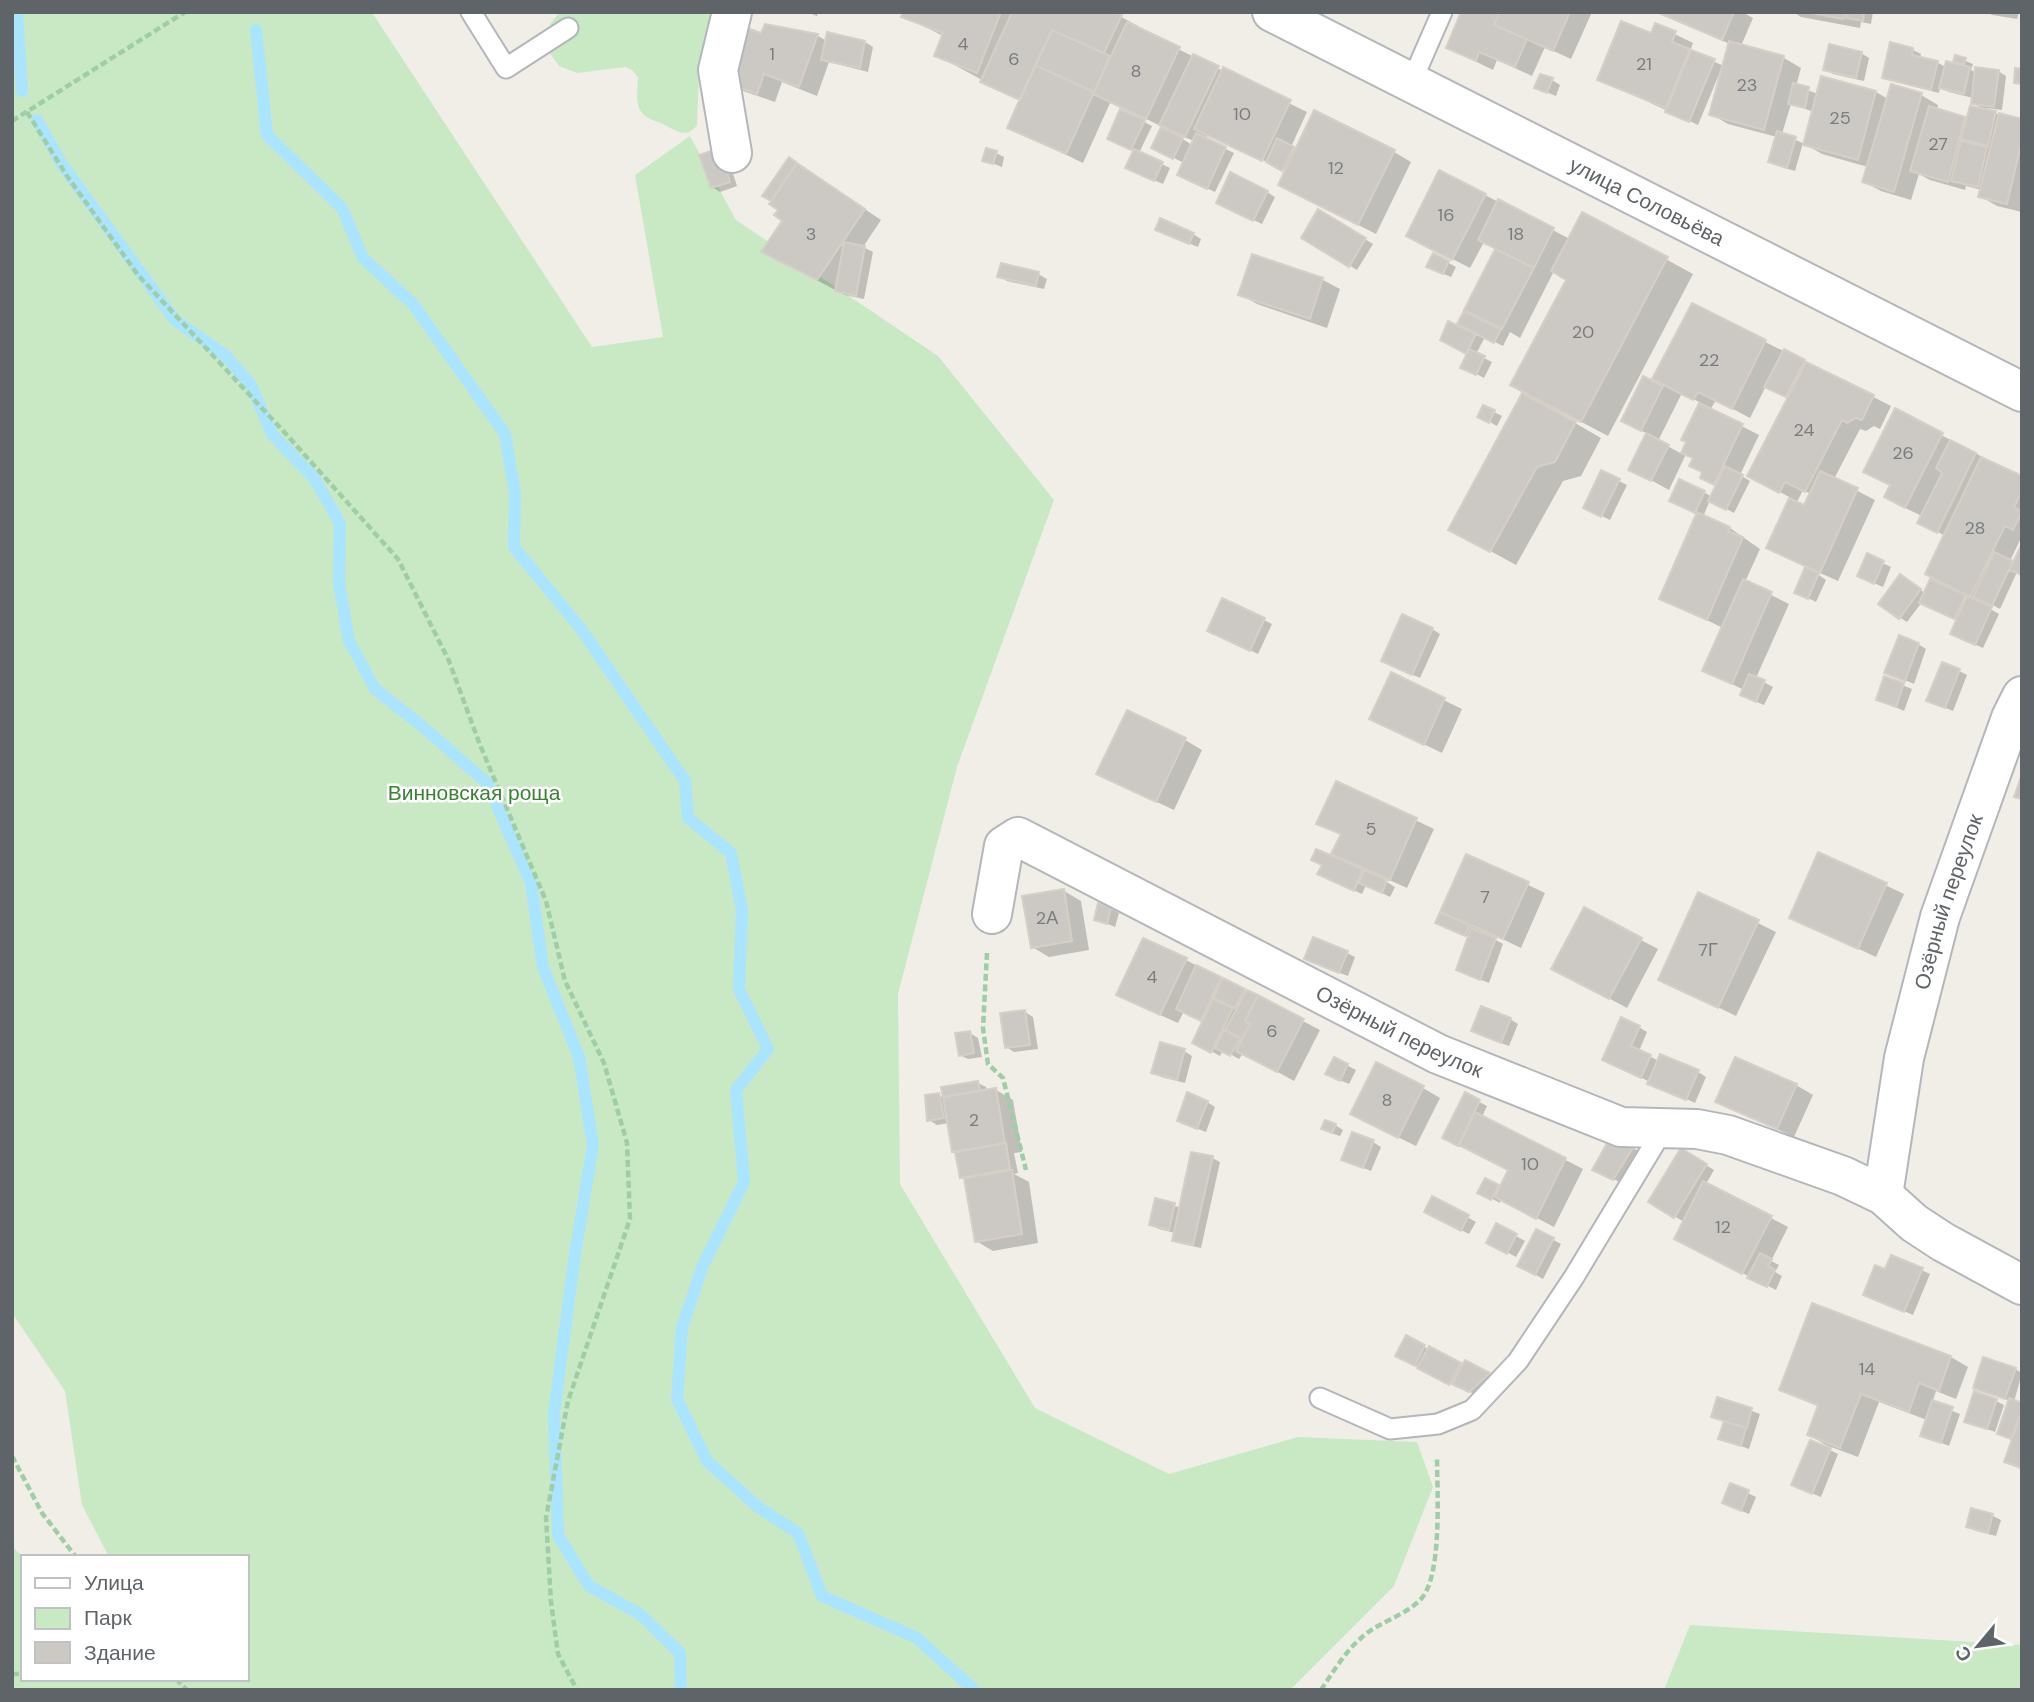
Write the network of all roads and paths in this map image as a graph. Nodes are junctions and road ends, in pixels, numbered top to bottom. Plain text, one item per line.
1 (185, 12) edge
2 (471, 12) edge
3 (732, 12) edge
4 (1272, 12) edge
5 (1442, 12) edge
6 (568, 28) dead end
7 (1411, 83) junction
8 (27, 112) junction
9 (12, 121) edge
10 (732, 153) dead end
11 (2022, 392) edge
12 (2022, 696) edge
13 (992, 914) joint
14 (1664, 1128) junction
15 (1026, 1170) dead end
16 (1883, 1195) junction
17 (2022, 1285) edge
18 (1321, 1398) dead end
19 (1448, 1419) junction
20 (12, 1456) edge
21 (74, 1555) edge
22 (577, 1690) edge
23 (1321, 1690) edge

1 - 8 path
2 - 6 lane
3 - 10 street
4 - 7 street, улица Соловьёва
5 - 7 lane
7 - 11 street, улица Соловьёва
8 - 9 path
8 - 22 path
12 - 16 street, Озёрный переулок
13 - 14 street, Озёрный переулок
13 - 15 path
14 - 16 street, Озёрный переулок
14 - 19 lane
16 - 17 street, Озёрный переулок
18 - 19 lane
19 - 23 path
20 - 21 path

